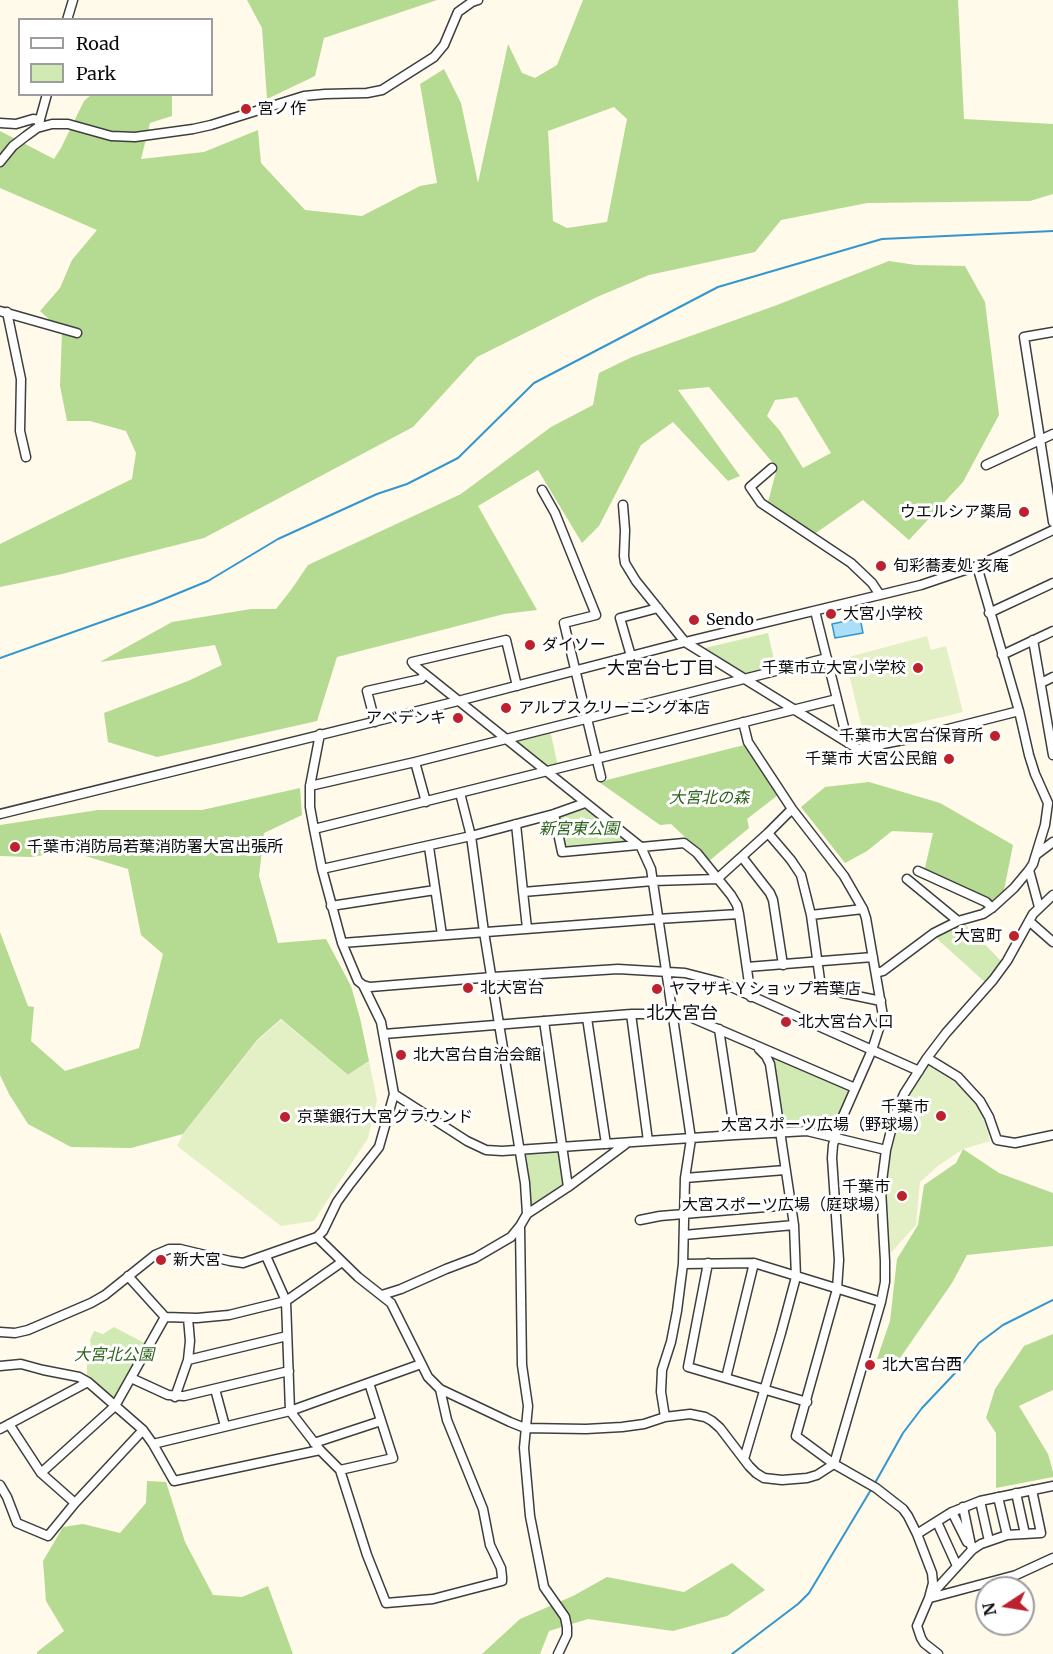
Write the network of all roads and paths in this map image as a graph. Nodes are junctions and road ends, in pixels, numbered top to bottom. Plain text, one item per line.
1 (73, 0) edge
2 (477, 0) edge
3 (68, 18) edge
4 (46, 96) edge
5 (0, 123) edge
6 (39, 124) junction
7 (0, 162) edge
8 (4, 312) edge
9 (1053, 332) edge
10 (77, 333) dead end
11 (1053, 434) edge
12 (1040, 440) junction
13 (26, 457) dead end
14 (987, 465) dead end
15 (772, 468) dead end
16 (542, 490) dead end
17 (623, 505) dead end
18 (1053, 522) edge
19 (1053, 530) edge
20 (977, 566) junction
21 (1053, 583) edge
22 (880, 595) junction
23 (658, 608) junction
24 (815, 611) junction
25 (989, 613) junction
26 (1053, 631) edge
27 (1033, 640) junction
28 (686, 642) junction
29 (1002, 655) junction
30 (631, 656) junction
31 (826, 658) junction
32 (575, 670) junction
33 (425, 674) junction
34 (1053, 677) edge
35 (744, 679) junction
36 (1041, 683) junction
37 (517, 686) junction
38 (837, 699) junction
39 (458, 701) junction
40 (793, 709) junction
41 (1019, 711) junction
42 (587, 719) junction
43 (375, 722) junction
44 (743, 722) junction
45 (320, 734) junction
46 (506, 738) junction
47 (848, 743) junction
48 (1053, 755) edge
49 (597, 758) junction
50 (415, 762) junction
51 (546, 770) junction
52 (601, 777) dead end
53 (310, 786) junction
54 (460, 793) junction
55 (426, 802) junction
56 (585, 803) junction
57 (792, 809) junction
58 (554, 813) junction
59 (0, 814) edge
60 (516, 824) junction
61 (314, 829) junction
62 (768, 833) junction
63 (471, 836) junction
64 (1053, 842) edge
65 (640, 846) junction
66 (429, 847) junction
67 (1036, 855) junction
68 (742, 857) junction
69 (322, 869) junction
70 (918, 870) dead end
71 (1029, 870) junction
72 (717, 879) junction
73 (907, 879) dead end
74 (653, 882) junction
75 (435, 890) junction
76 (523, 892) junction
77 (1053, 895) edge
78 (331, 906) junction
79 (1039, 907) junction
80 (992, 908) junction
81 (863, 909) junction
82 (739, 914) junction
83 (811, 915) junction
84 (657, 919) junction
85 (958, 921) junction
86 (1029, 921) junction
87 (527, 928) junction
88 (484, 932) junction
89 (442, 935) junction
90 (1053, 942) edge
91 (342, 944) junction
92 (873, 957) junction
93 (818, 962) junction
94 (783, 965) junction
95 (747, 968) junction
96 (667, 972) junction
97 (876, 973) junction
98 (493, 977) junction
99 (363, 985) junction
100 (751, 997) junction
101 (880, 1001) junction
102 (632, 1014) junction
103 (673, 1015) junction
104 (587, 1018) junction
105 (544, 1021) junction
106 (500, 1024) junction
107 (719, 1029) junction
108 (384, 1034) junction
109 (757, 1046) junction
110 (872, 1050) junction
111 (927, 1058) junction
112 (919, 1071) junction
113 (855, 1088) junction
114 (394, 1094) junction
115 (780, 1133) junction
116 (1053, 1134) edge
117 (735, 1135) junction
118 (835, 1137) junction
119 (692, 1138) junction
120 (648, 1141) junction
121 (628, 1142) junction
122 (606, 1144) junction
123 (563, 1147) junction
124 (520, 1150) junction
125 (886, 1150) junction
126 (785, 1170) junction
127 (685, 1178) junction
128 (568, 1187) junction
129 (790, 1205) junction
130 (527, 1214) junction
131 (683, 1215) junction
132 (640, 1220) dead end
133 (794, 1225) junction
134 (520, 1226) junction
135 (684, 1235) junction
136 (317, 1237) junction
137 (266, 1256) junction
138 (342, 1262) junction
139 (708, 1263) junction
140 (754, 1263) junction
141 (683, 1264) junction
142 (129, 1276) junction
143 (796, 1277) junction
144 (837, 1289) junction
145 (382, 1295) junction
146 (286, 1301) junction
147 (881, 1302) junction
148 (165, 1317) junction
149 (189, 1318) junction
150 (0, 1332) edge
151 (287, 1336) junction
152 (188, 1360) junction
153 (421, 1364) junction
154 (0, 1366) edge
155 (289, 1371) junction
156 (130, 1378) junction
157 (726, 1378) junction
158 (88, 1382) junction
159 (369, 1383) junction
160 (215, 1389) junction
161 (440, 1389) junction
162 (764, 1389) junction
163 (175, 1397) junction
164 (807, 1402) junction
165 (115, 1406) junction
166 (290, 1411) junction
167 (665, 1417) junction
168 (381, 1421) junction
169 (9, 1424) junction
170 (225, 1426) junction
171 (525, 1428) junction
172 (0, 1429) edge
173 (142, 1430) junction
174 (153, 1444) junction
175 (317, 1446) junction
176 (744, 1459) junction
177 (834, 1464) junction
178 (340, 1470) junction
179 (41, 1473) junction
180 (0, 1485) edge
181 (1053, 1486) edge
182 (1032, 1490) junction
183 (1016, 1493) junction
184 (998, 1497) junction
185 (980, 1500) junction
186 (75, 1503) junction
187 (963, 1507) junction
188 (951, 1512) junction
189 (937, 1522) junction
190 (917, 1534) junction
191 (1026, 1534) junction
192 (1007, 1535) junction
193 (989, 1541) junction
194 (972, 1550) junction
195 (1053, 1557) edge
196 (957, 1566) junction
197 (929, 1598) junction
198 (558, 1654) edge
199 (938, 1654) edge

1 - 3 street
2 - 6 street
4 - 6 street
5 - 6 street
6 - 7 street
8 - 10 street
8 - 13 street
9 - 12 street
11 - 12 street
12 - 14 street
12 - 18 street
15 - 22 street
16 - 32 street
17 - 23 street
19 - 20 street
20 - 22 street
20 - 25 street
21 - 25 street
22 - 24 street
23 - 28 street
23 - 30 street
24 - 28 street
24 - 31 street
25 - 29 street
26 - 27 street
27 - 29 street
27 - 36 street
28 - 30 street
28 - 35 street
29 - 41 street
30 - 32 street
31 - 35 street
31 - 38 street
32 - 37 street
32 - 42 street
33 - 37 street
33 - 39 street
33 - 43 street
34 - 36 street
35 - 40 street
35 - 42 street
36 - 48 street
37 - 39 street
38 - 40 street
38 - 47 street
39 - 43 street
39 - 46 street
40 - 44 street
40 - 47 street
41 - 47 street
41 - 67 street
42 - 46 street
42 - 49 street
43 - 45 street
44 - 49 street
44 - 57 street
45 - 53 street
45 - 59 street
46 - 50 street
46 - 51 street
49 - 51 street
49 - 52 street
50 - 53 street
50 - 55 street
51 - 54 street
51 - 56 street
53 - 61 street
54 - 55 street
54 - 63 street
55 - 61 street
56 - 58 street
56 - 65 street
57 - 62 street
57 - 81 street
58 - 60 street
58 - 65 street
60 - 63 street
60 - 76 street
61 - 69 street
62 - 68 street
62 - 83 street
63 - 66 street
63 - 88 street
64 - 67 street
65 - 72 street
65 - 74 street
66 - 69 street
66 - 75 street
67 - 71 street
68 - 72 street
68 - 94 street
69 - 78 street
70 - 80 street
71 - 79 street
71 - 80 street
72 - 74 street
72 - 82 street
73 - 85 street
74 - 76 street
74 - 84 street
75 - 78 street
75 - 89 street
76 - 87 street
77 - 79 street
78 - 91 street
79 - 86 street
80 - 85 street
81 - 83 street
81 - 92 street
82 - 84 street
82 - 95 street
83 - 93 street
84 - 87 street
84 - 96 street
85 - 97 street
86 - 90 street
86 - 111 street
87 - 88 street
88 - 89 street
88 - 98 street
89 - 91 street
91 - 99 street
92 - 93 street
92 - 97 street
93 - 94 street
93 - 101 street
94 - 95 street
95 - 100 street
96 - 98 street
96 - 100 street
96 - 103 street
97 - 101 street
98 - 99 street
98 - 106 street
99 - 108 street
100 - 110 street
101 - 110 street
102 - 103 street
102 - 104 street
102 - 120 street
103 - 107 street
103 - 119 street
104 - 105 street
104 - 122 street
105 - 106 street
105 - 123 street
106 - 108 street
106 - 124 street
107 - 109 street
107 - 117 street
108 - 114 street
109 - 113 street
109 - 115 street
110 - 112 street
110 - 113 street
111 - 112 street
111 - 116 street
112 - 125 street
113 - 118 street
114 - 124 street
114 - 136 street
115 - 117 street
115 - 118 street
115 - 126 street
117 - 119 street
118 - 125 street
118 - 144 street
119 - 120 street
119 - 127 street
120 - 121 street
121 - 122 street
121 - 128 street
122 - 123 street
123 - 124 street
123 - 128 street
124 - 130 street
125 - 147 street
126 - 127 street
126 - 129 street
127 - 131 street
128 - 130 street
129 - 131 street
129 - 133 street
130 - 134 street
131 - 132 street
131 - 135 street
133 - 135 street
133 - 143 street
134 - 145 street
134 - 171 street
135 - 141 street
136 - 137 street
136 - 138 street
137 - 142 street
137 - 146 street
138 - 145 street
138 - 146 street
139 - 140 street
139 - 141 street
139 - 157 street
140 - 143 street
140 - 157 street
141 - 167 street
142 - 148 street
142 - 150 street
143 - 144 street
143 - 162 street
144 - 147 street
144 - 164 street
145 - 153 street
146 - 149 street
146 - 151 street
147 - 177 street
148 - 149 street
148 - 156 street
149 - 152 street
151 - 152 street
151 - 155 street
152 - 163 street
153 - 159 street
153 - 161 street
154 - 158 street
155 - 160 street
155 - 166 street
156 - 163 street
156 - 165 street
157 - 162 street
158 - 165 street
158 - 169 street
159 - 166 street
159 - 168 street
160 - 163 street
160 - 170 street
161 - 171 street
161 - 178 street
162 - 164 street
162 - 176 street
164 - 177 street
165 - 173 street
165 - 179 street
166 - 170 street
166 - 175 street
167 - 171 street
167 - 176 street
168 - 175 street
168 - 178 street
169 - 172 street
169 - 179 street
170 - 174 street
171 - 198 street
173 - 174 street
173 - 186 street
174 - 175 street
175 - 178 street
176 - 177 street
177 - 190 street
179 - 186 street
180 - 186 street
181 - 182 street
182 - 183 street
182 - 191 street
183 - 184 street
183 - 191 street
184 - 185 street
184 - 192 street
185 - 187 street
185 - 193 street
187 - 188 street
187 - 194 street
188 - 189 street
188 - 194 street
189 - 190 street
189 - 196 street
190 - 197 street
191 - 192 street
192 - 193 street
193 - 194 street
194 - 196 street
195 - 197 street
196 - 197 street
197 - 199 street

